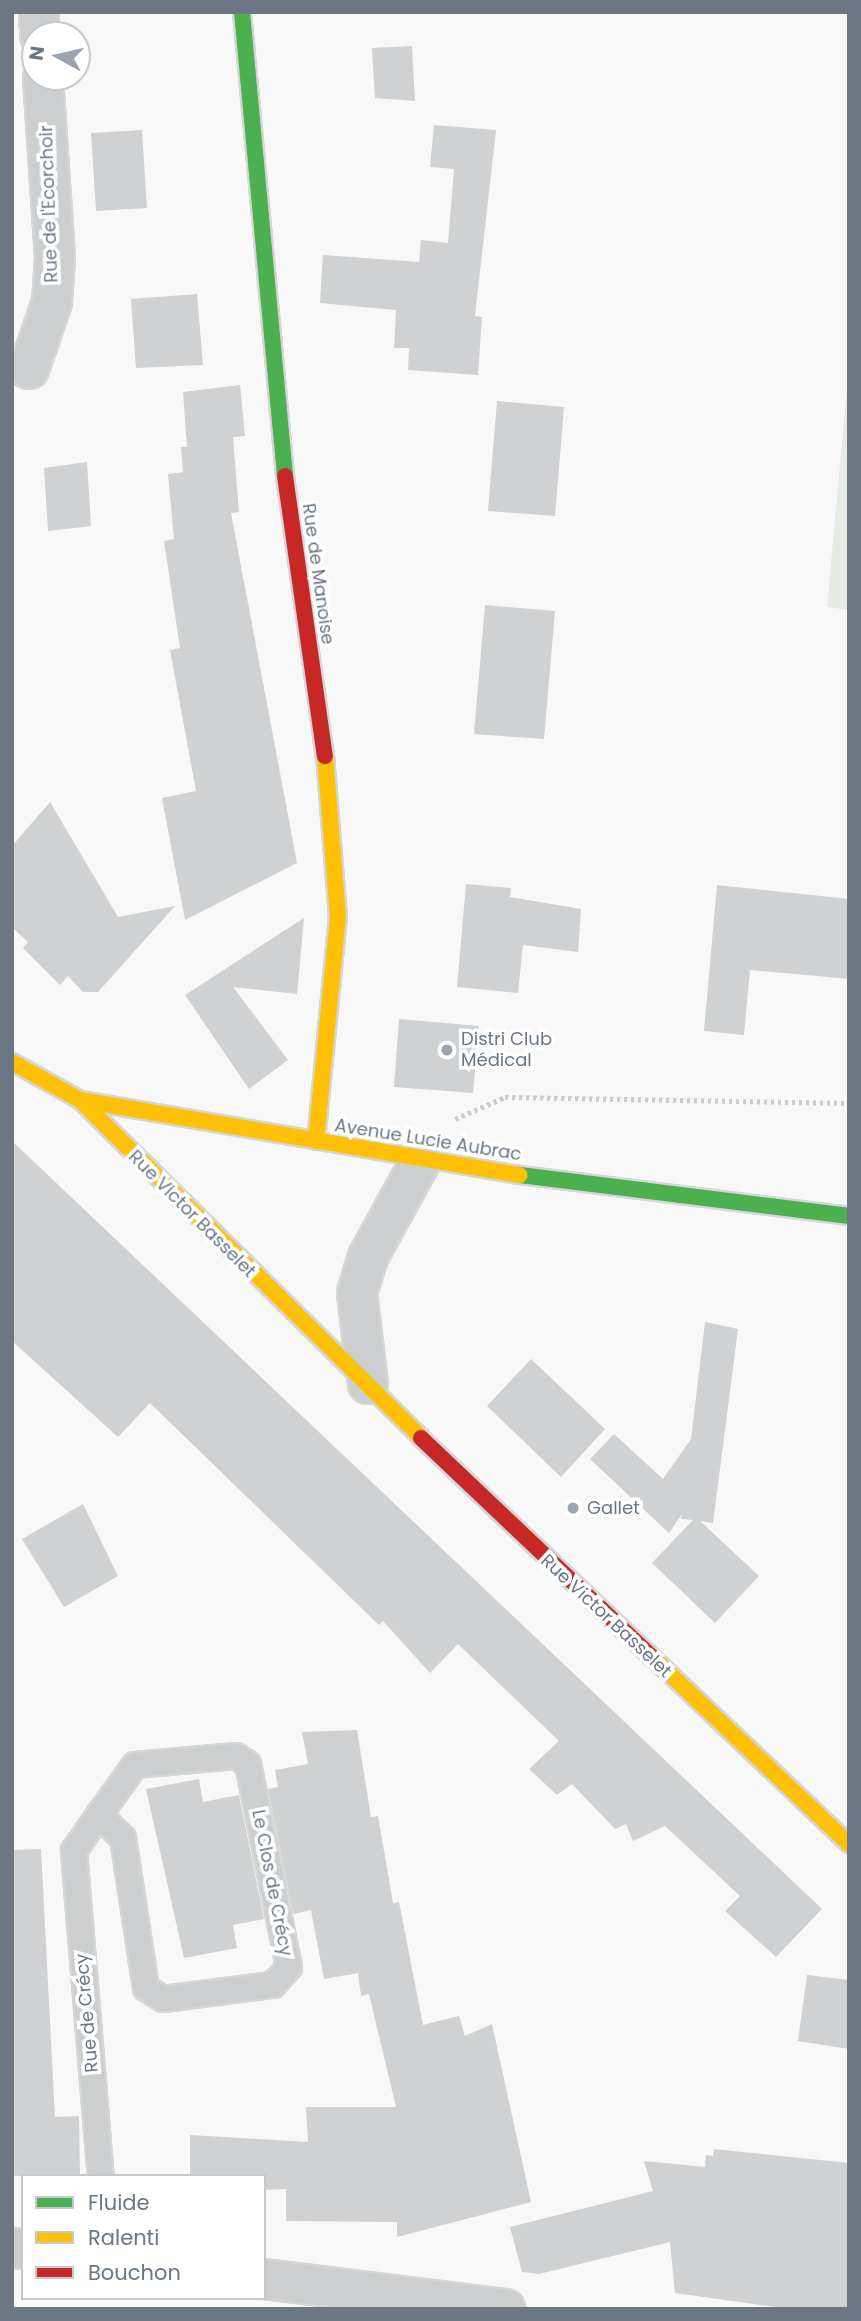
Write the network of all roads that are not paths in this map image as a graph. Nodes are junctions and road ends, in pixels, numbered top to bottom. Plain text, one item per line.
1 (242, 12) edge
2 (44, 91) edge
3 (29, 369) dead end
4 (12, 1062) edge
5 (80, 1100) junction
6 (316, 1141) junction
7 (421, 1160) junction
8 (849, 1216) edge
9 (368, 1384) junction
10 (99, 1815) junction
11 (849, 1844) edge
12 (74, 1851) joint
13 (101, 2174) edge
14 (266, 2279) edge
15 (505, 2309) edge

1 - 6 street, Rue de Manoise
2 - 3 street, Rue de l'Ecorchoir
4 - 5 street, Avenue Lucie Aubrac
5 - 6 street, Avenue Lucie Aubrac
5 - 9 street, Rue Victor Basselet
6 - 7 street, Avenue Lucie Aubrac
7 - 8 street, Avenue Lucie Aubrac
7 - 9 street
9 - 11 street, Rue Victor Basselet
10 - 10 lane, Le Clos de Crécy
10 - 12 lane, Le Clos de Crécy
12 - 13 lane, Rue de Crécy
14 - 15 street

